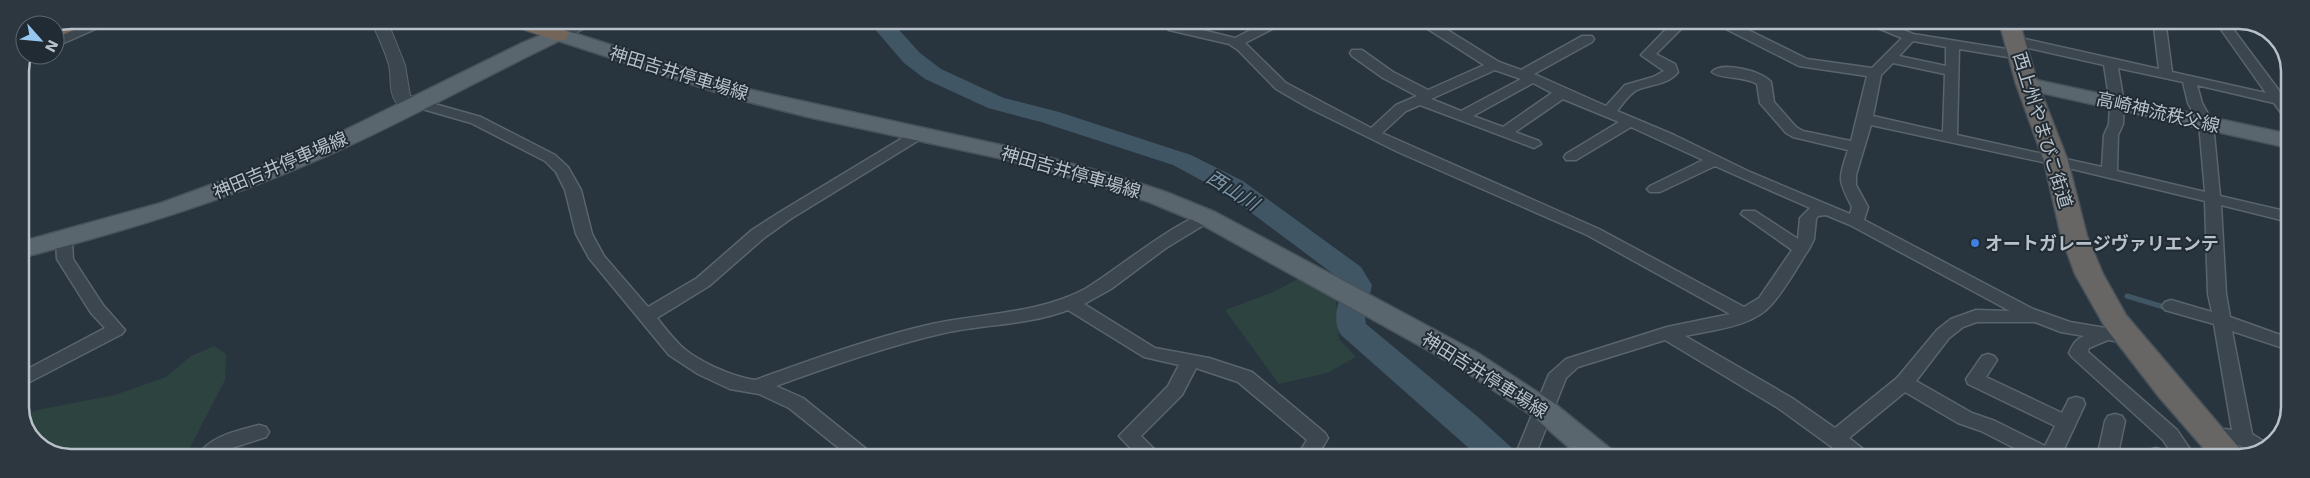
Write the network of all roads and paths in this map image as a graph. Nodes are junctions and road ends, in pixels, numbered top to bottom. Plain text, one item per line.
1 (85, 29) edge
2 (383, 29) edge
3 (543, 29) edge
4 (569, 29) edge
5 (1182, 29) edge
6 (1263, 29) edge
7 (1438, 29) edge
8 (1673, 29) edge
9 (1736, 29) edge
10 (1892, 29) edge
11 (2160, 29) edge
12 (2227, 29) edge
13 (558, 34) junction
14 (1910, 37) junction
15 (65, 38) edge
16 (1587, 39) dead end
17 (2015, 39) edge
18 (1236, 42) junction
19 (1953, 44) junction
20 (1357, 53) dead end
21 (1890, 58) junction
22 (2110, 62) junction
23 (1494, 65) junction
24 (1952, 71) junction
25 (1719, 72) dead end
26 (1875, 73) junction
27 (2166, 74) junction
28 (1528, 76) junction
29 (2189, 80) junction
30 (2027, 84) junction
31 (1562, 94) junction
32 (2281, 97) edge
33 (1424, 98) junction
34 (2281, 100) edge
35 (417, 103) junction
36 (2117, 103) junction
37 (1608, 112) junction
38 (1462, 116) junction
39 (1865, 119) junction
40 (1630, 122) junction
41 (2206, 123) junction
42 (1504, 133) junction
43 (919, 134) junction
44 (1373, 134) junction
45 (1950, 136) junction
46 (2281, 139) edge
47 (1534, 144) dead end
48 (1857, 147) junction
49 (1571, 157) dead end
50 (1714, 161) junction
51 (2056, 161) junction
52 (2109, 174) junction
53 (1655, 189) dead end
54 (2212, 198) junction
55 (1827, 210) junction
56 (1749, 214) dead end
57 (2281, 215) edge
58 (1206, 217) junction
59 (1856, 222) junction
60 (64, 240) junction
61 (29, 248) edge
62 (1801, 249) junction
63 (1070, 303) junction
64 (2171, 306) dead end
65 (1744, 316) junction
66 (645, 317) junction
67 (2039, 318) junction
68 (2223, 321) junction
69 (1668, 333) junction
70 (2116, 336) junction
71 (2281, 341) edge
72 (1988, 360) dead end
73 (1190, 361) junction
74 (29, 376) edge
75 (1904, 383) junction
76 (758, 386) junction
77 (2076, 404) dead end
78 (1544, 410) junction
79 (2116, 421) dead end
80 (2066, 424) junction
81 (259, 432) dead end
82 (1836, 438) junction
83 (2237, 448) edge
84 (216, 449) edge
85 (853, 449) edge
86 (1144, 449) edge
87 (1311, 449) edge
88 (1528, 449) edge
89 (1590, 449) edge
90 (1850, 449) edge
91 (2036, 449) edge
92 (2054, 449) edge
93 (2109, 449) edge
94 (2180, 449) edge

1 - 15 street
2 - 35 street
3 - 13 highway
4 - 13 street
5 - 18 street
6 - 18 street
7 - 23 street
8 - 37 street
9 - 26 street
10 - 14 street
11 - 27 street
12 - 32 street
13 - 35 main road, 神田吉井停車場線
13 - 43 main road, 神田吉井停車場線
14 - 19 street
14 - 21 street
16 - 28 street
17 - 19 street
17 - 22 street
17 - 30 highway, 西上州やまびこ街道
18 - 44 street
19 - 24 street
20 - 33 street
21 - 24 street
21 - 26 street
22 - 27 street
22 - 36 street
23 - 28 street
23 - 33 street
24 - 45 street
25 - 48 street
26 - 39 street
27 - 29 street
28 - 31 street
28 - 38 street
29 - 34 street
29 - 41 street
30 - 36 main road, 高崎神流秩父線
30 - 51 highway, 西上州やまびこ街道
31 - 37 street
31 - 42 street
33 - 38 street
33 - 44 street
35 - 60 main road, 神田吉井停車場線
35 - 66 street
36 - 41 main road, 高崎神流秩父線
36 - 52 street
37 - 40 street
38 - 42 street
39 - 45 street
39 - 48 street
40 - 49 street
40 - 50 street
41 - 46 main road, 高崎神流秩父線
41 - 54 street
42 - 47 street
43 - 58 main road, 神田吉井停車場線
43 - 66 street
44 - 65 street
45 - 51 street
48 - 59 street
50 - 53 street
50 - 55 street
51 - 52 street
51 - 70 highway, 西上州やまびこ街道
52 - 54 street
54 - 57 street
54 - 68 street
55 - 59 street
55 - 62 street
56 - 62 street
58 - 63 street
58 - 78 main road, 神田吉井停車場線
59 - 67 street
60 - 61 main road, 神田吉井停車場線
60 - 74 street
62 - 65 street
63 - 73 street
63 - 76 street
64 - 68 street
65 - 69 street
66 - 76 street
67 - 70 street
67 - 75 street
68 - 71 street
68 - 83 street
69 - 78 street
69 - 82 street
70 - 83 highway, 西上州やまびこ街道
70 - 94 street
72 - 80 street
73 - 86 street
73 - 87 street
75 - 82 street
75 - 91 street
76 - 85 street
77 - 80 street
78 - 88 street
78 - 89 main road, 神田吉井停車場線
79 - 93 street
80 - 92 street
81 - 84 street
82 - 90 street

